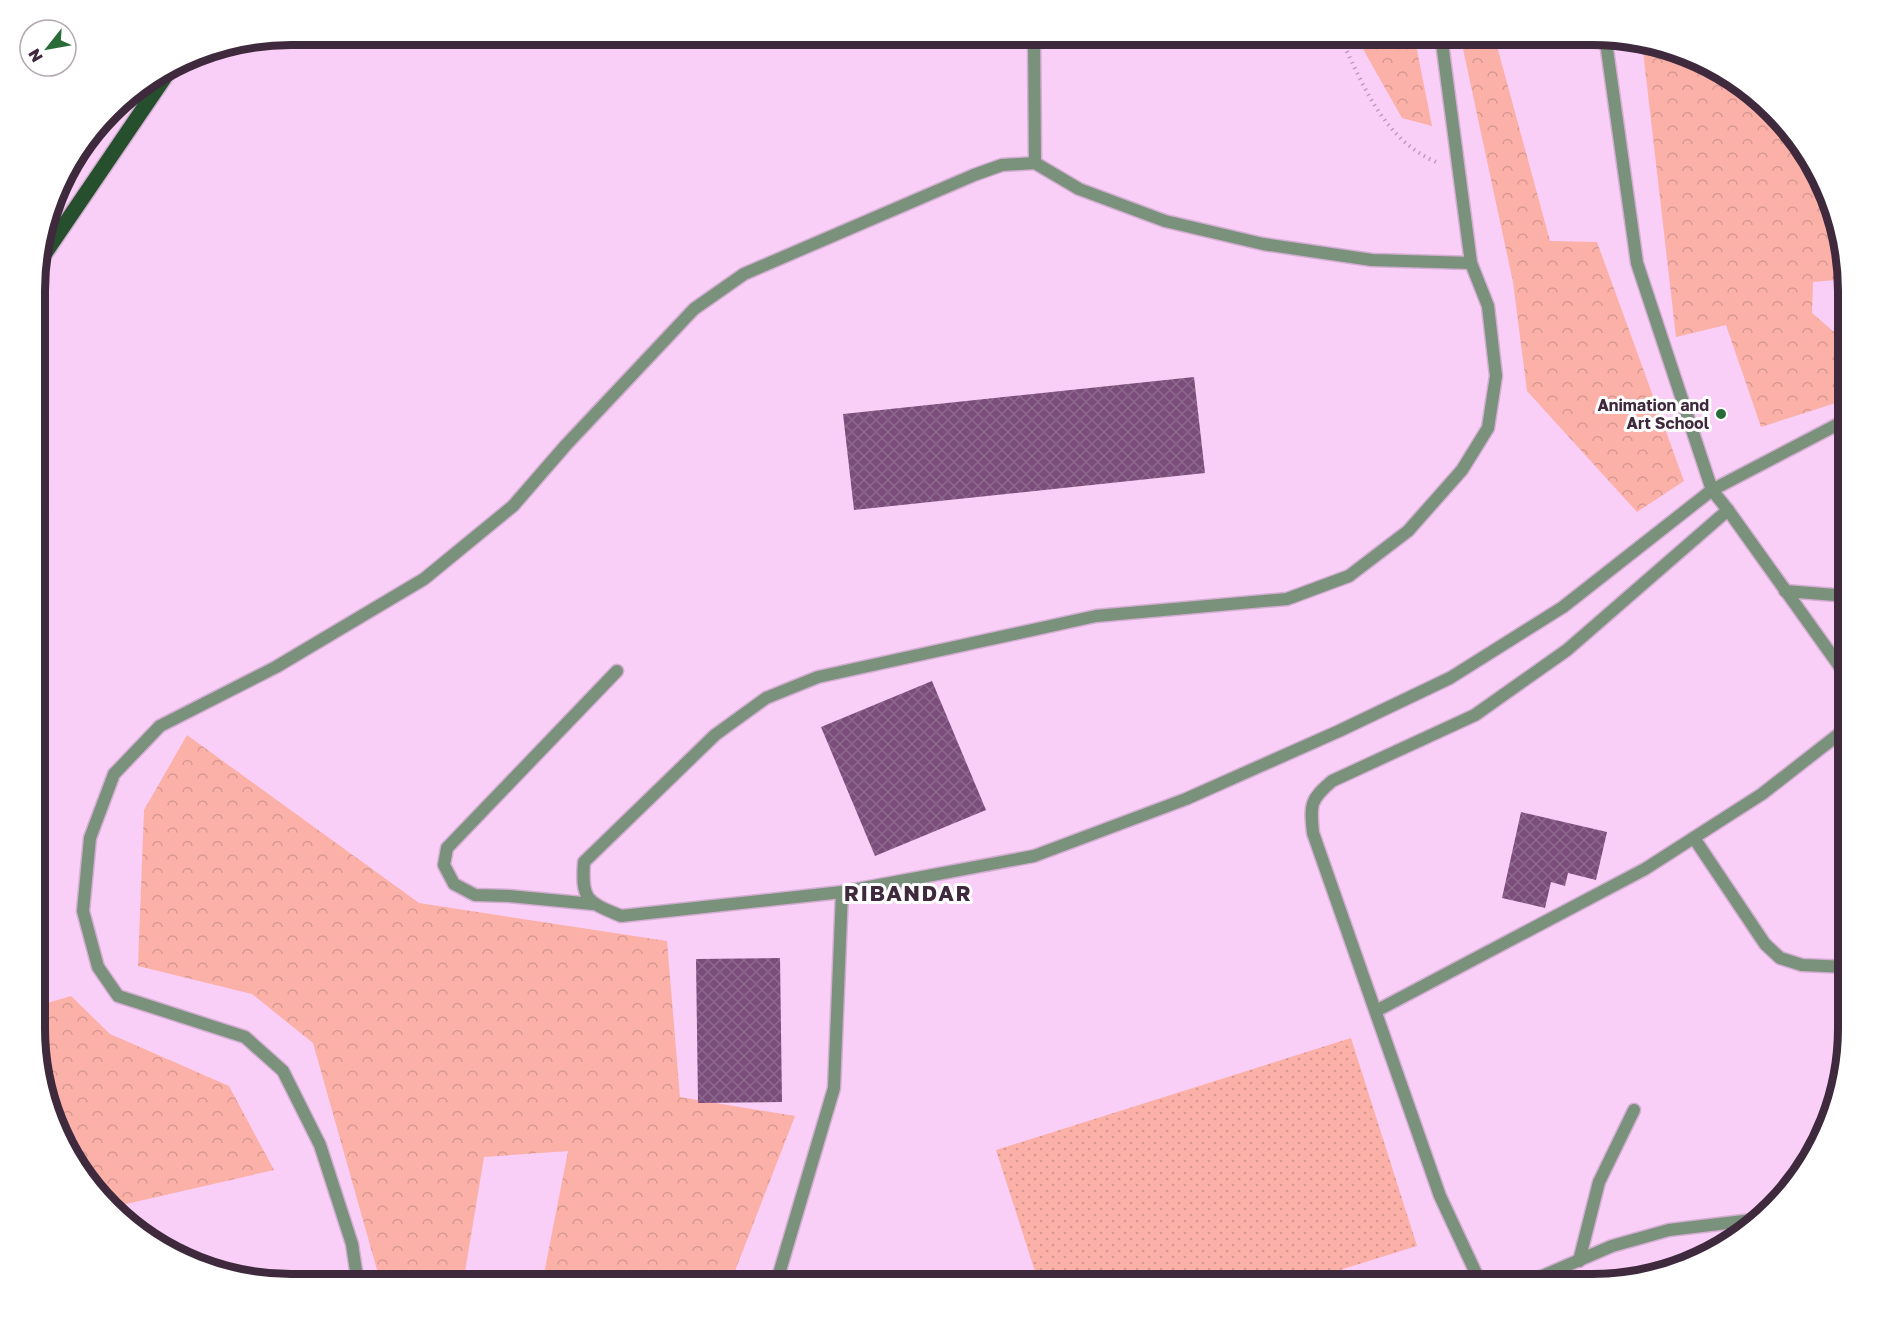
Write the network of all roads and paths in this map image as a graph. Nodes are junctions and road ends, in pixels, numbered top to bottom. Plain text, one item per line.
1 (1034, 45) edge
2 (1345, 45) edge
3 (1442, 45) edge
4 (1607, 46) edge
5 (162, 82) edge
6 (1035, 163) junction
7 (1459, 172) junction
8 (49, 247) edge
9 (1471, 262) junction
10 (1838, 424) edge
11 (1712, 490) junction
12 (1728, 510) junction
13 (1785, 591) junction
14 (1838, 595) edge
15 (1838, 664) edge
16 (617, 671) dead end
17 (1838, 735) edge
18 (1694, 838) junction
19 (842, 892) junction
20 (593, 904) junction
21 (1838, 967) edge
22 (1376, 1011) junction
23 (1634, 1110) dead end
24 (1745, 1221) edge
25 (1579, 1261) junction
26 (356, 1274) edge
27 (779, 1274) edge
28 (1476, 1274) edge
29 (1548, 1274) edge

1 - 6 street
2 - 7 path
3 - 7 street
4 - 11 street
5 - 8 main road
6 - 9 street
6 - 26 street
7 - 9 street
9 - 20 street
10 - 11 street
11 - 12 street
11 - 19 street
12 - 13 street
12 - 22 street
13 - 14 street
13 - 15 street
16 - 20 street
17 - 18 street
18 - 21 street
18 - 22 street
19 - 20 street
19 - 27 street
22 - 28 street
23 - 25 street
24 - 25 street
25 - 29 street

